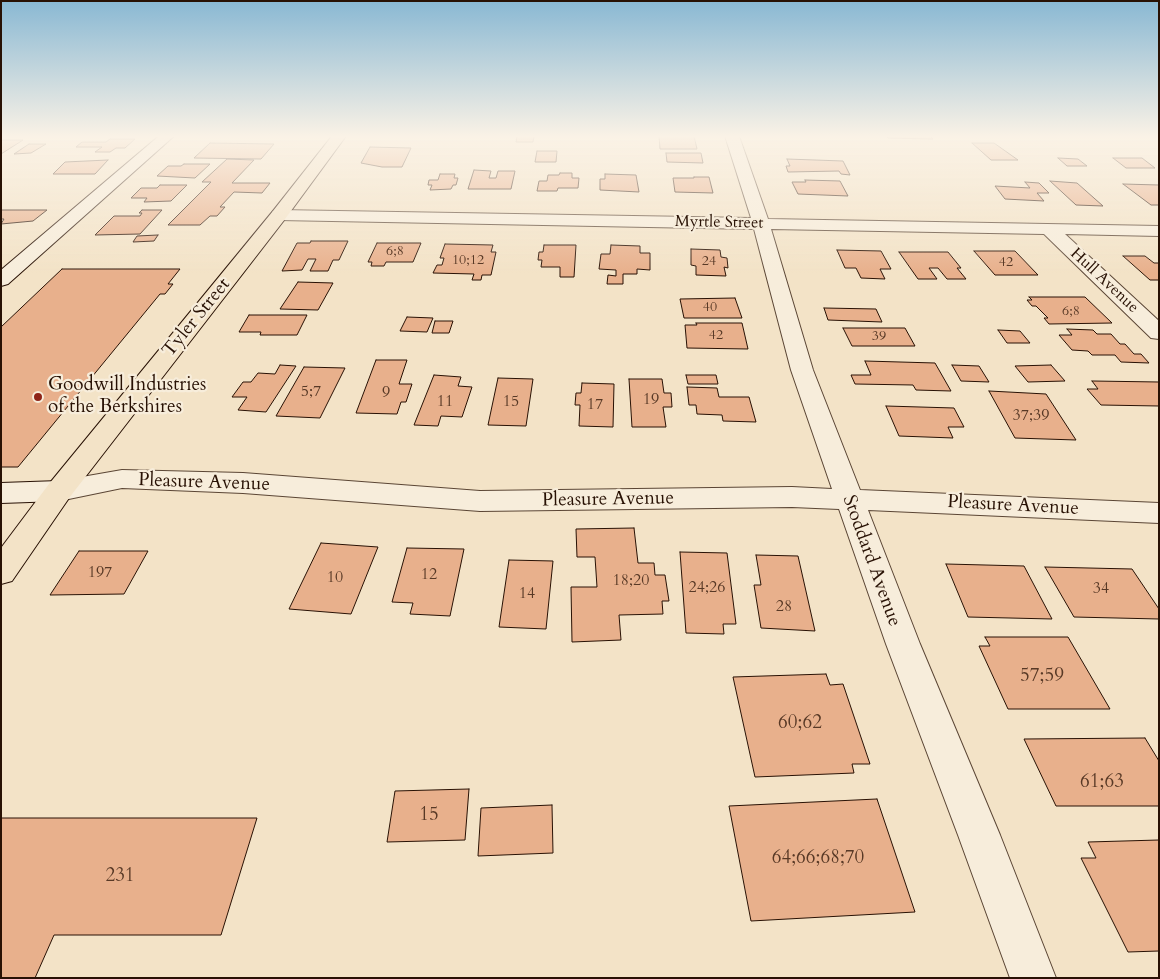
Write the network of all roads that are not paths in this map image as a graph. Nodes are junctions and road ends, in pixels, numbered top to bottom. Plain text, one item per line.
1 (114, 182) edge
2 (304, 182) edge
3 (747, 182) edge
4 (279, 215) junction
5 (761, 223) junction
6 (1049, 229) junction
7 (1159, 231) edge
8 (1, 280) edge
9 (1159, 333) edge
10 (59, 491) junction
11 (1, 493) edge
12 (848, 499) junction
13 (1159, 513) edge
14 (1, 572) edge
15 (1033, 978) edge

1 - 8 street
2 - 4 main road, Tyler Street
3 - 5 street, Stoddard Avenue
4 - 5 street, Myrtle Street
4 - 10 main road, Tyler Street
5 - 6 street, Myrtle Street
5 - 12 street, Stoddard Avenue
6 - 7 street, Myrtle Street
6 - 9 street, Hull Avenue
10 - 11 street, Pleasure Avenue
10 - 12 street, Pleasure Avenue
10 - 14 main road, Tyler Street
12 - 13 street, Pleasure Avenue
12 - 15 street, Stoddard Avenue

